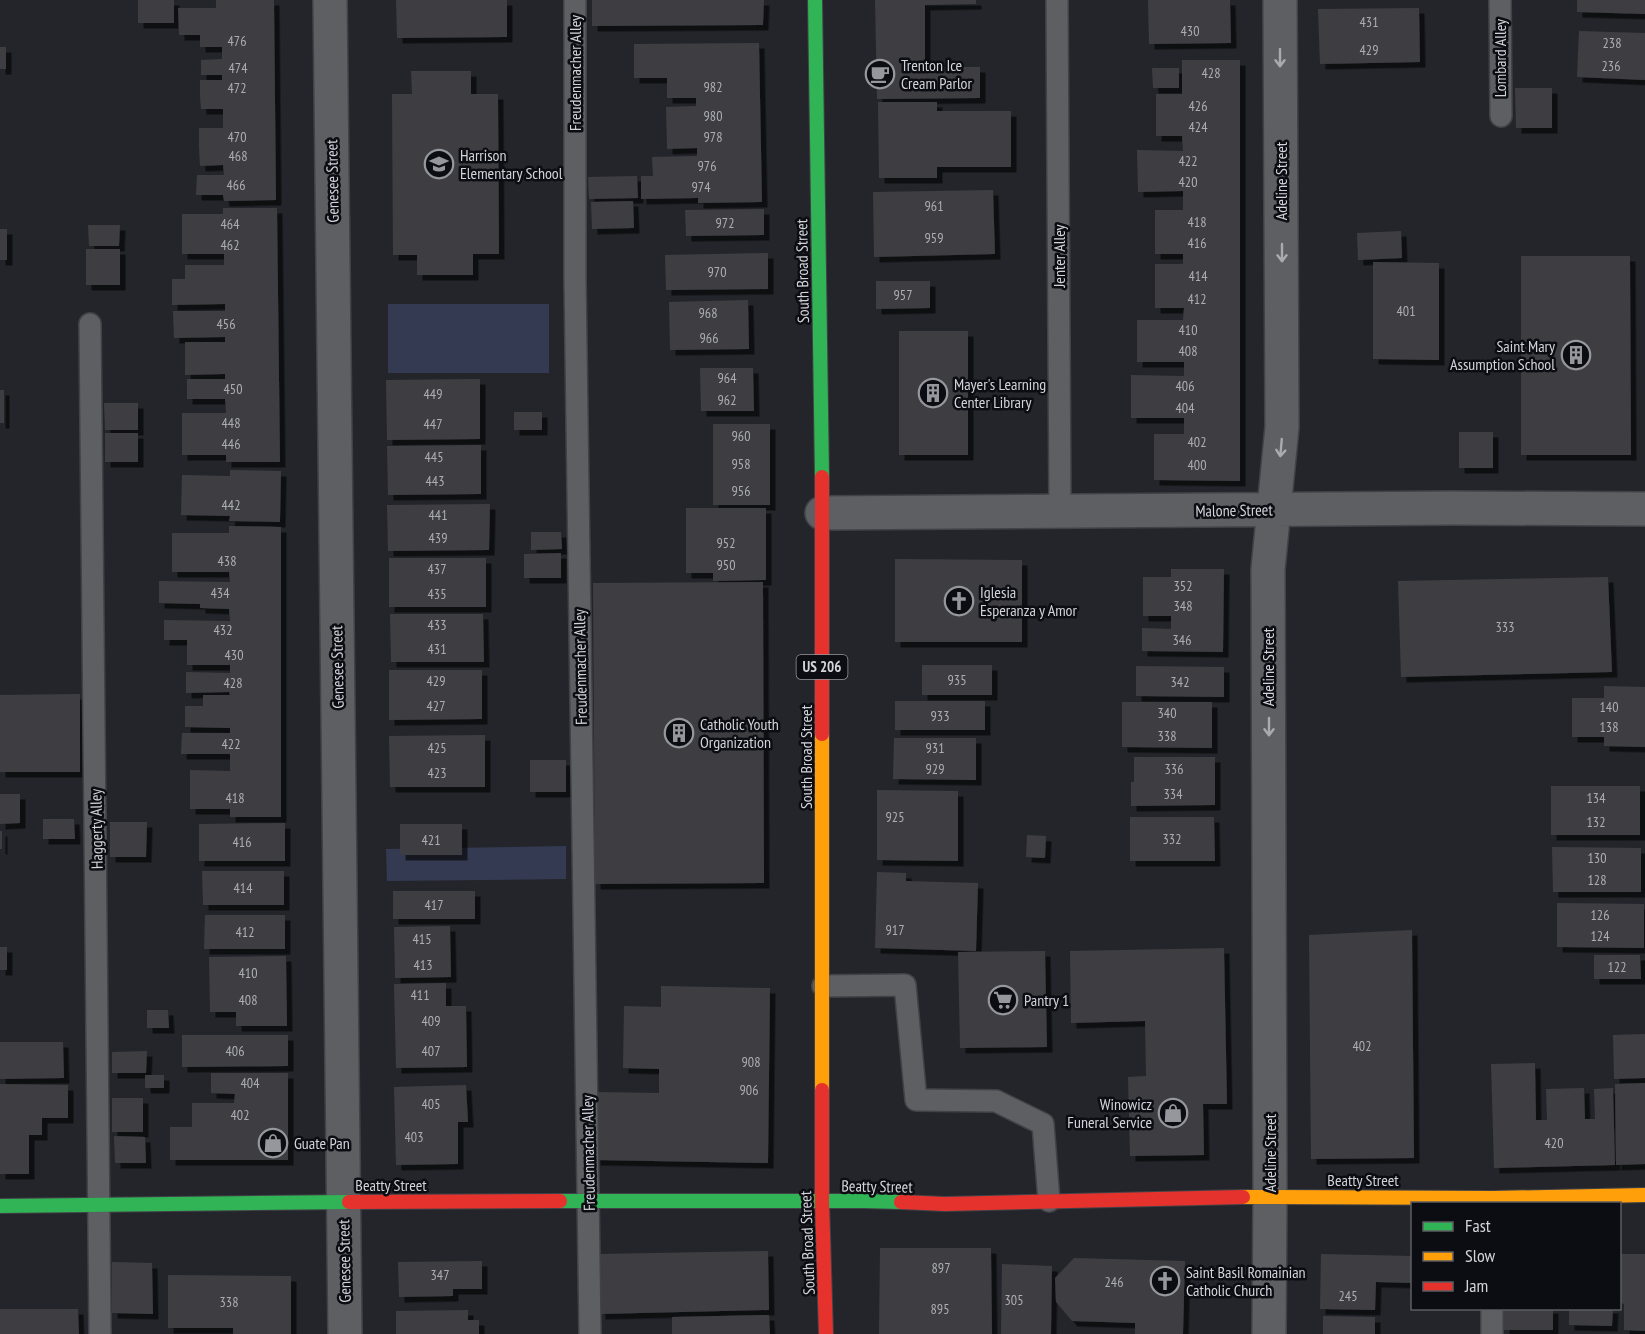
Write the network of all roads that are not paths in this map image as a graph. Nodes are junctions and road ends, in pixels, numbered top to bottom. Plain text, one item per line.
1 (330, 0) edge
2 (575, 0) edge
3 (815, 0) edge
4 (1057, 0) edge
5 (1280, 0) edge
6 (1500, 0) edge
7 (1501, 116) dead end
8 (90, 324) dead end
9 (1645, 509) edge
10 (1275, 510) junction
11 (1060, 512) junction
12 (822, 513) junction
13 (823, 986) junction
14 (1645, 1195) edge
15 (1270, 1196) junction
16 (589, 1201) junction
17 (1049, 1201) junction
18 (1493, 1201) edge
19 (343, 1202) junction
20 (822, 1202) junction
21 (0, 1206) edge
22 (99, 1206) junction
23 (1492, 1310) edge
24 (100, 1334) edge
25 (345, 1334) edge
26 (590, 1334) edge
27 (826, 1334) edge
28 (1269, 1334) edge
29 (1492, 1334) edge

1 - 19 street, Genesee Street
2 - 16 lane, Freudenmacher Alley
3 - 12 street, South Broad Street / US 206
4 - 11 lane, Jenter Alley
5 -> 10 street, Adeline Street
6 - 7 lane, Lombard Alley
8 - 22 lane, Haggerty Alley
9 - 10 street, Malone Street
10 - 11 street, Malone Street
10 -> 15 street, Adeline Street
11 - 12 street, Malone Street
12 - 13 street, South Broad Street / US 206
13 - 17 lane
13 - 20 street, South Broad Street / US 206
14 - 18 street, Beatty Street
15 - 17 street, Beatty Street
15 - 18 street, Beatty Street
15 - 28 street, Adeline Street
16 - 19 street, Beatty Street
16 - 20 street, Beatty Street
16 - 26 lane, Freudenmacher Alley
17 - 20 street, Beatty Street
19 - 22 street, Beatty Street
19 - 25 street, Genesee Street
20 - 27 street, South Broad Street / US 206
21 - 22 street, Beatty Street
22 - 24 lane, Haggerty Alley
23 - 29 lane

